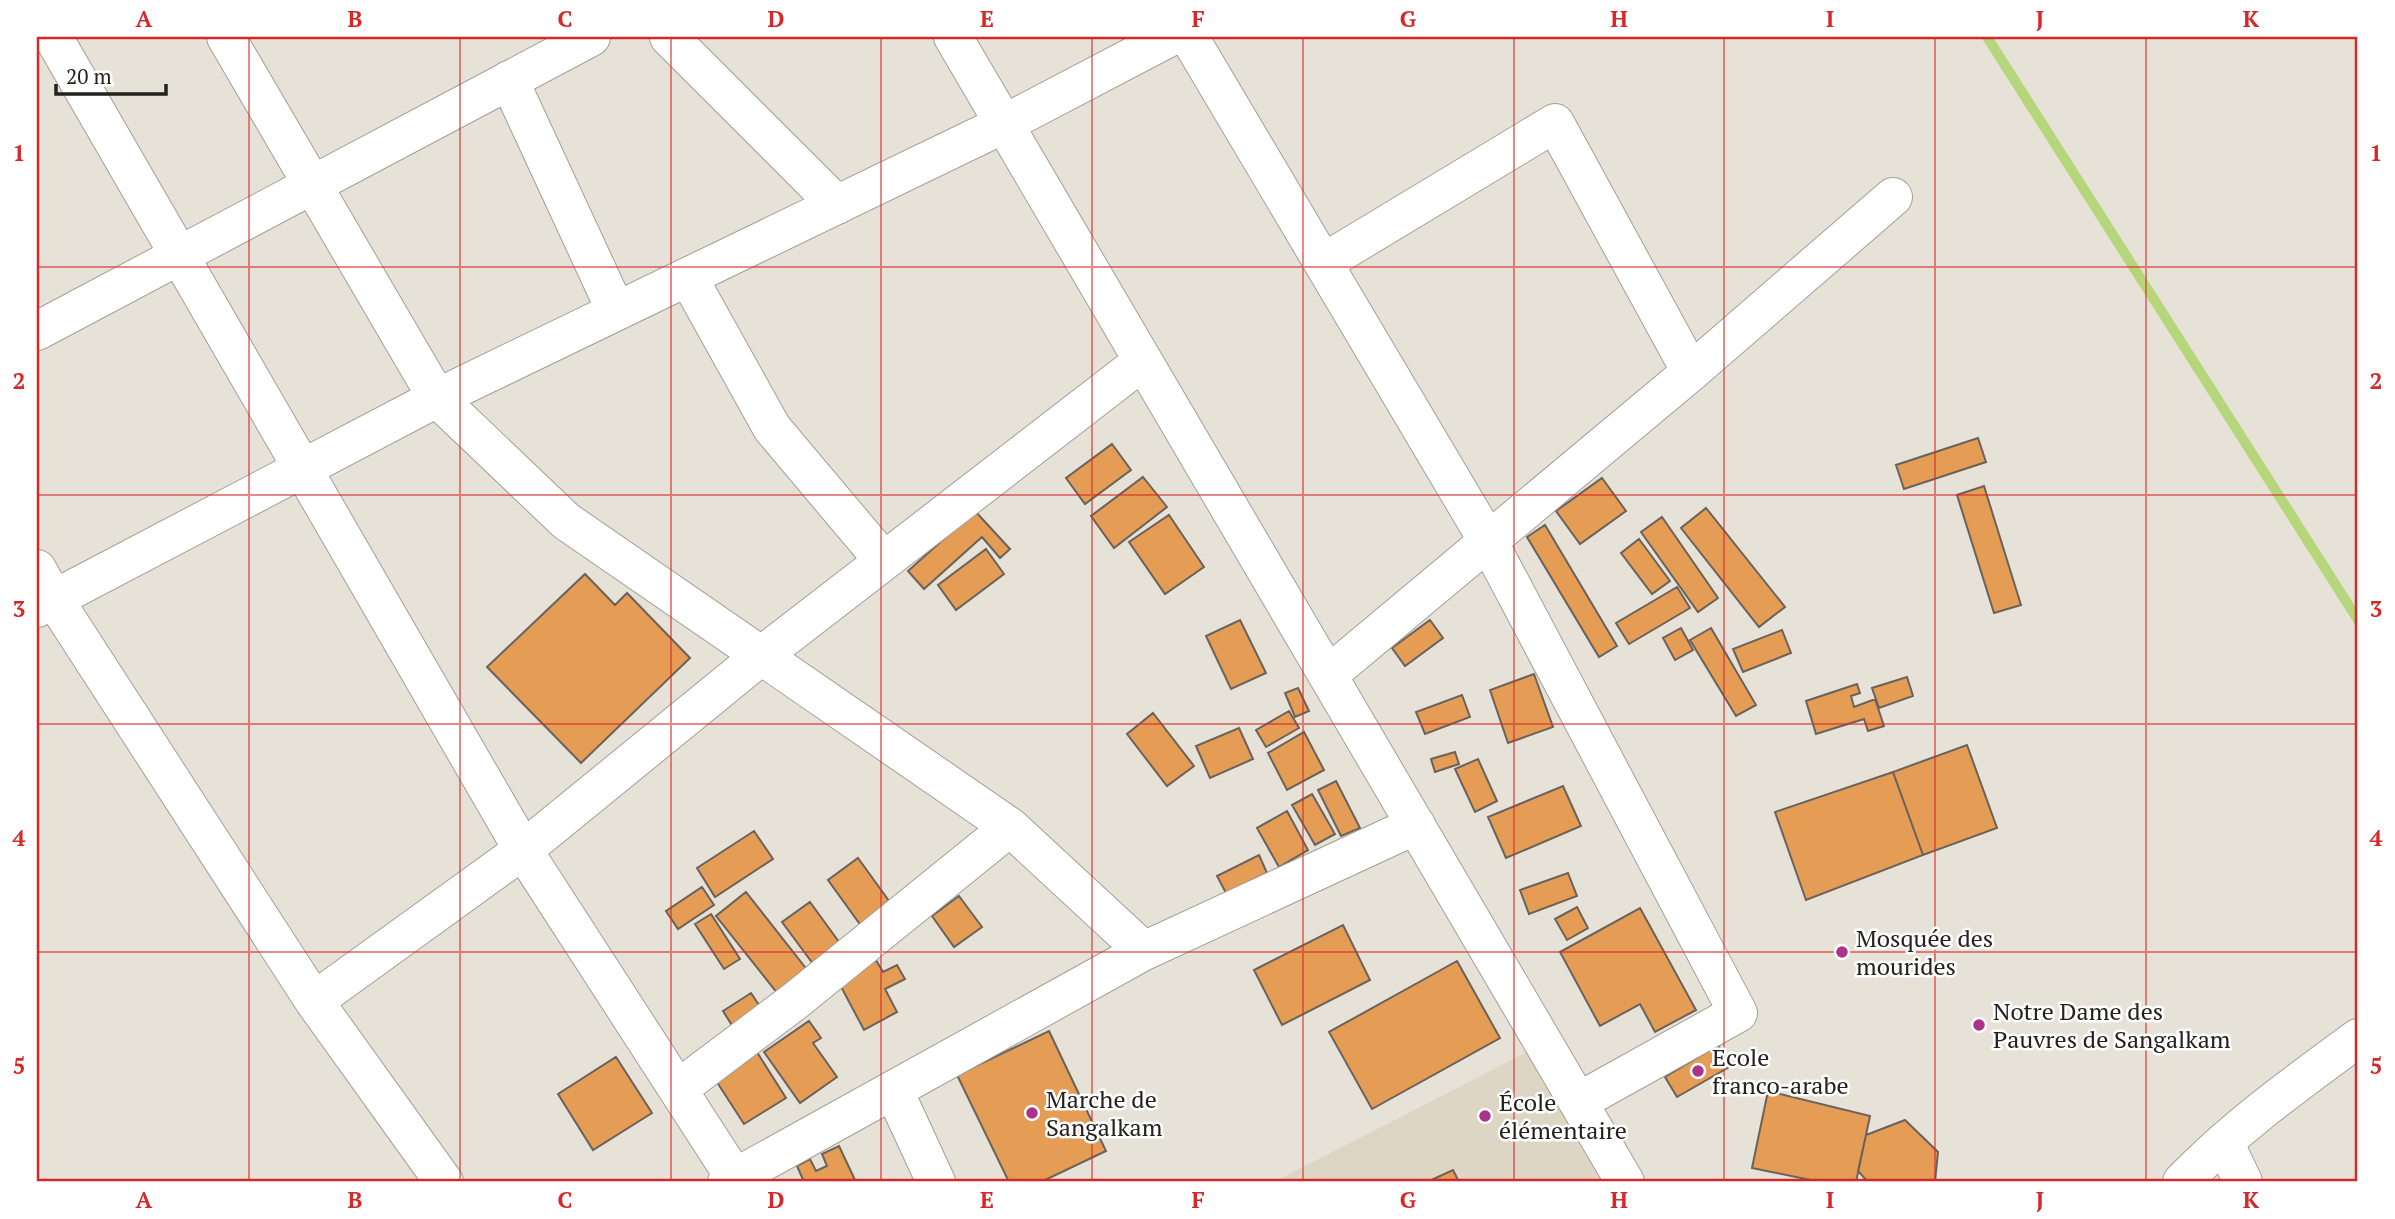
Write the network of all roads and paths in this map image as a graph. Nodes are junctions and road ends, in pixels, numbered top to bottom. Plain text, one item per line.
1 (53, 37) edge
2 (226, 37) edge
3 (591, 37) edge
4 (669, 37) edge
5 (953, 37) edge
6 (1170, 37) edge
7 (1189, 37) edge
8 (509, 80) junction
9 (1004, 124) junction
10 (313, 185) junction
11 (1893, 197) dead end
12 (837, 205) junction
13 (180, 256) junction
14 (1323, 263) junction
15 (688, 277) junction
16 (616, 312) junction
17 (37, 331) edge
18 (1143, 361) junction
19 (1691, 372) junction
20 (437, 398) junction
21 (303, 470) junction
22 (1488, 541) junction
23 (884, 561) junction
24 (42, 592) edge
25 (761, 656) junction
26 (1328, 676) junction
27 (1416, 825) junction
28 (1010, 827) junction
29 (523, 850) junction
30 (1144, 951) junction
31 (314, 1001) junction
32 (2358, 1038) edge
33 (678, 1089) junction
34 (894, 1091) junction
35 (1578, 1102) junction
36 (2224, 1142) junction
37 (731, 1180) edge
38 (444, 1182) edge
39 (936, 1182) edge
40 (1625, 1182) edge
41 (2182, 1182) edge
42 (2243, 1182) edge

1 - 13 street
2 - 10 street
3 - 8 street
4 - 12 street
5 - 9 street
6 - 9 street
7 - 14 street
8 - 10 street
8 - 16 street
9 - 12 street
9 - 18 street
10 - 13 street
10 - 20 street
11 - 19 street
12 - 15 street
13 - 17 street
13 - 21 street
14 - 19 street
14 - 22 street
15 - 16 street
15 - 23 street
16 - 20 street
18 - 23 street
18 - 26 street
19 - 22 street
20 - 21 street
20 - 25 street
21 - 24 street
21 - 29 street
22 - 26 street
22 - 35 street
23 - 25 street
24 - 31 street
25 - 28 street
25 - 29 street
26 - 27 street
27 - 30 street
27 - 35 street
28 - 30 street
28 - 33 street
29 - 31 street
29 - 33 street
30 - 34 street
31 - 38 street
32 - 36 street
33 - 37 street
34 - 37 street
34 - 39 street
35 - 40 street
36 - 41 street
36 - 42 street

